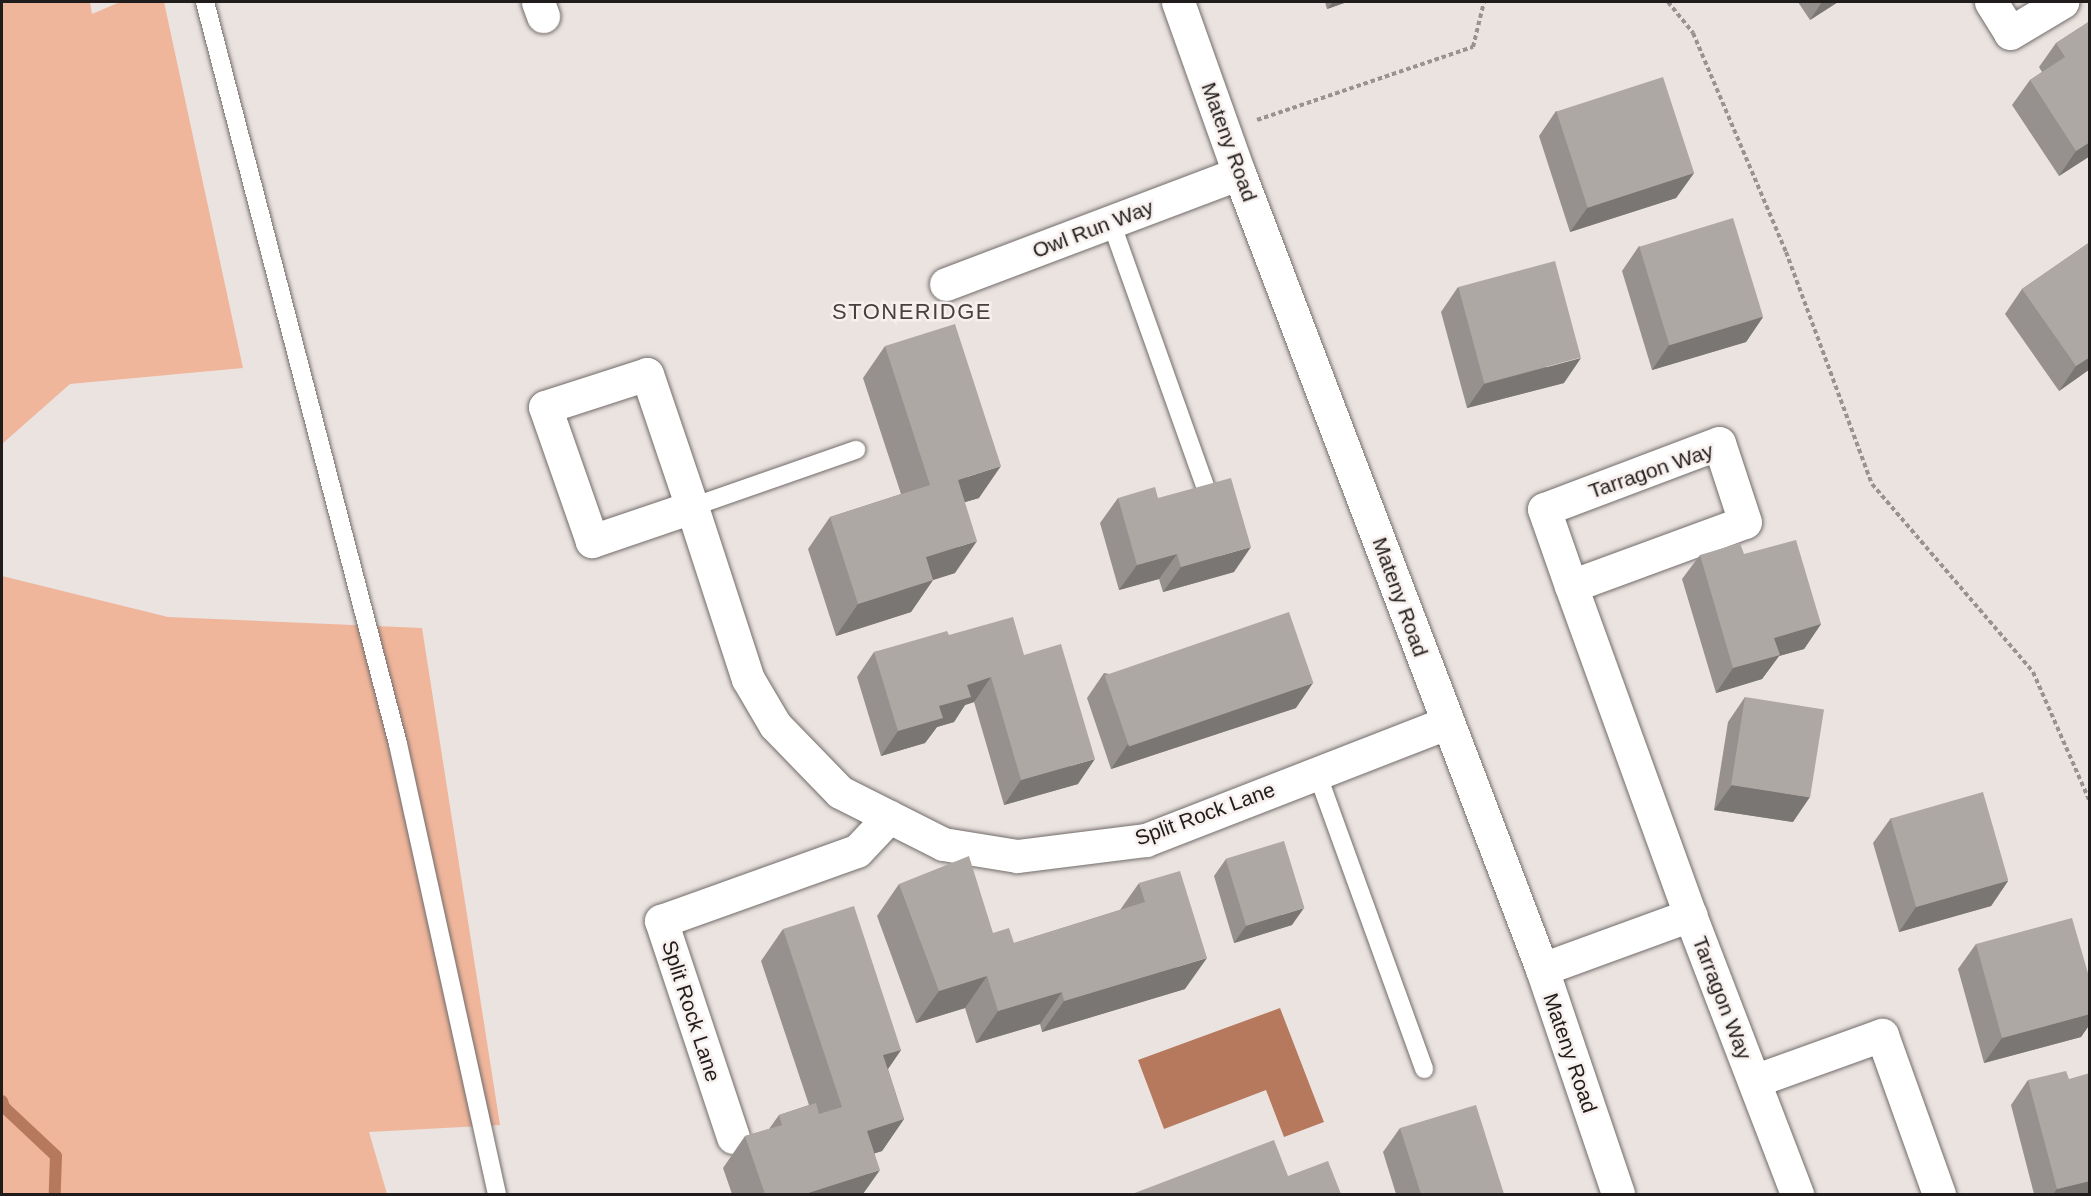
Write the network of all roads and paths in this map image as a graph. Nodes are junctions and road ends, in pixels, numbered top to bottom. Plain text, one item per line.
1 (206, 2) edge
2 (1178, 2) edge
3 (1484, 2) edge
4 (1668, 2) edge
5 (1991, 2) edge
6 (2062, 2) edge
7 (1225, 131) junction
8 (1239, 173) junction
9 (1111, 222) junction
10 (946, 284) dead end
11 (856, 450) dead end
12 (1206, 489) edge
13 (692, 507) junction
14 (1571, 586) junction
15 (1446, 723) junction
16 (1317, 773) junction
17 (2090, 802) edge
18 (888, 817) junction
19 (1690, 915) junction
20 (1542, 969) junction
21 (1424, 1069) dead end
22 (1754, 1082) junction
23 (733, 1137) dead end
24 (497, 1194) edge
25 (1618, 1194) edge
26 (1797, 1194) edge
27 (1939, 1194) edge

1 - 24 lane
2 - 7 street, Mateny Road
3 - 7 path
4 - 17 path
5 - 6 street
7 - 8 street, Mateny Road
8 - 9 street, Owl Run Way
8 - 15 street, Mateny Road
9 - 10 street, Owl Run Way
9 - 12 lane
11 - 13 lane
13 - 13 street, Split Rock Lane
13 - 18 street, Split Rock Lane
14 - 14 street, Tarragon Way
14 - 19 street, Tarragon Way
15 - 16 street, Split Rock Lane
15 - 20 street, Mateny Road
16 - 18 street, Split Rock Lane
16 - 21 lane
18 - 23 street, Split Rock Lane
19 - 20 street, Tarragon Way
19 - 22 street, Tarragon Way
20 - 25 street, Mateny Road
22 - 26 street, Tarragon Way
22 - 27 street, Tarragon Way

